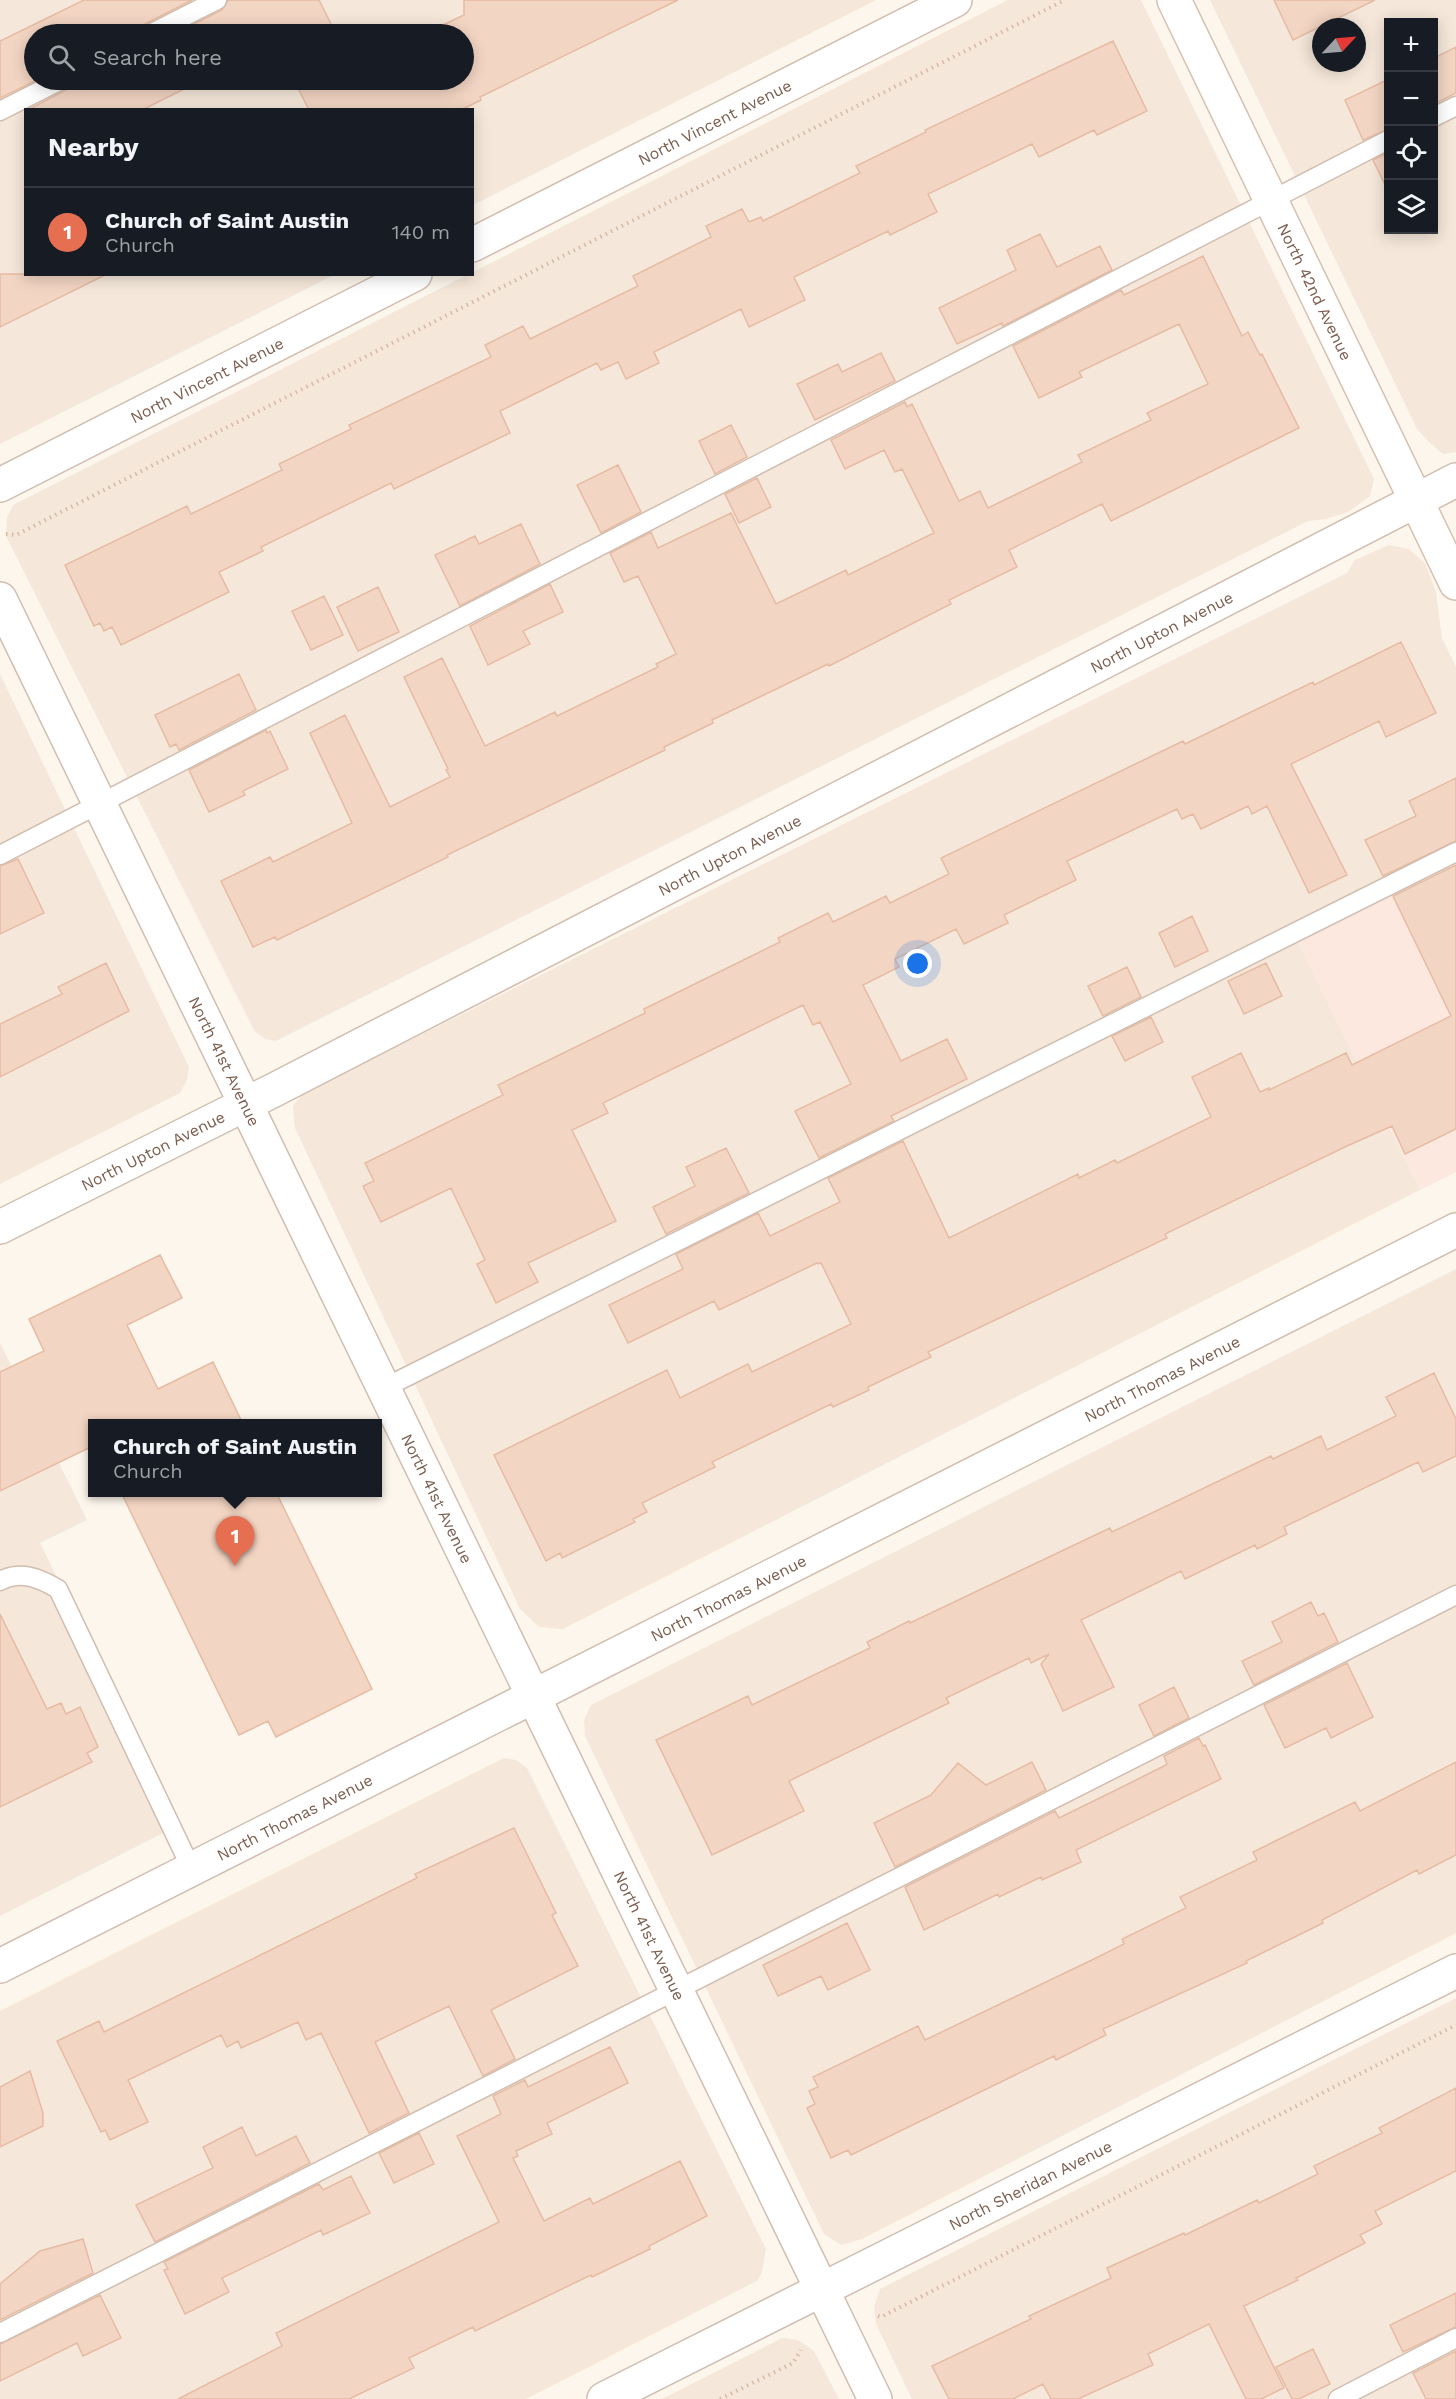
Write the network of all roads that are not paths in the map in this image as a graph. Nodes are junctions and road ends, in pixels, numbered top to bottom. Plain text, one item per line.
1 (217, 0) edge
2 (955, 0) edge
3 (1174, 0) edge
4 (170, 24) edge
5 (41, 90) edge
6 (1456, 106) edge
7 (0, 111) edge
8 (1438, 115) edge
9 (1384, 143) edge
10 (1270, 200) junction
11 (474, 244) edge
12 (411, 276) edge
13 (1456, 480) edge
14 (0, 485) edge
15 (1416, 500) junction
16 (1456, 583) edge
17 (0, 599) edge
18 (100, 804) junction
19 (1456, 852) edge
20 (0, 855) edge
21 (246, 1105) junction
22 (0, 1227) edge
23 (1456, 1230) edge
24 (384, 1388) junction
25 (0, 1581) edge
26 (1456, 1595) edge
27 (534, 1697) junction
28 (192, 1870) junction
29 (0, 1966) edge
30 (1456, 1971) edge
31 (677, 1990) junction
32 (822, 2289) junction
33 (0, 2333) edge
34 (1456, 2338) edge
35 (604, 2399) edge
36 (875, 2399) edge
37 (1338, 2399) edge

1 - 4 lane
2 - 11 street, North Vincent Avenue
3 - 10 street, North 42nd Avenue
5 - 7 lane
6 - 8 lane
9 - 10 lane
10 - 15 street, North 42nd Avenue
10 - 18 lane
12 - 14 street, North Vincent Avenue
13 - 15 street, North Upton Avenue
15 - 16 street, North 42nd Avenue
15 - 21 street, North Upton Avenue
17 - 18 street, North 41st Avenue
18 - 20 lane
18 - 21 street, North 41st Avenue
19 - 24 lane
21 - 22 street, North Upton Avenue
21 - 24 street, North 41st Avenue
23 - 27 street, North Thomas Avenue
24 - 27 street, North 41st Avenue
25 - 28 lane
26 - 31 lane
27 - 28 street, North Thomas Avenue
27 - 31 street, North 41st Avenue
28 - 29 street, North Thomas Avenue
30 - 32 street, North Sheridan Avenue
31 - 32 street, North 41st Avenue
31 - 33 lane
32 - 35 street, North Sheridan Avenue
32 - 36 street, North 41st Avenue
34 - 37 lane

